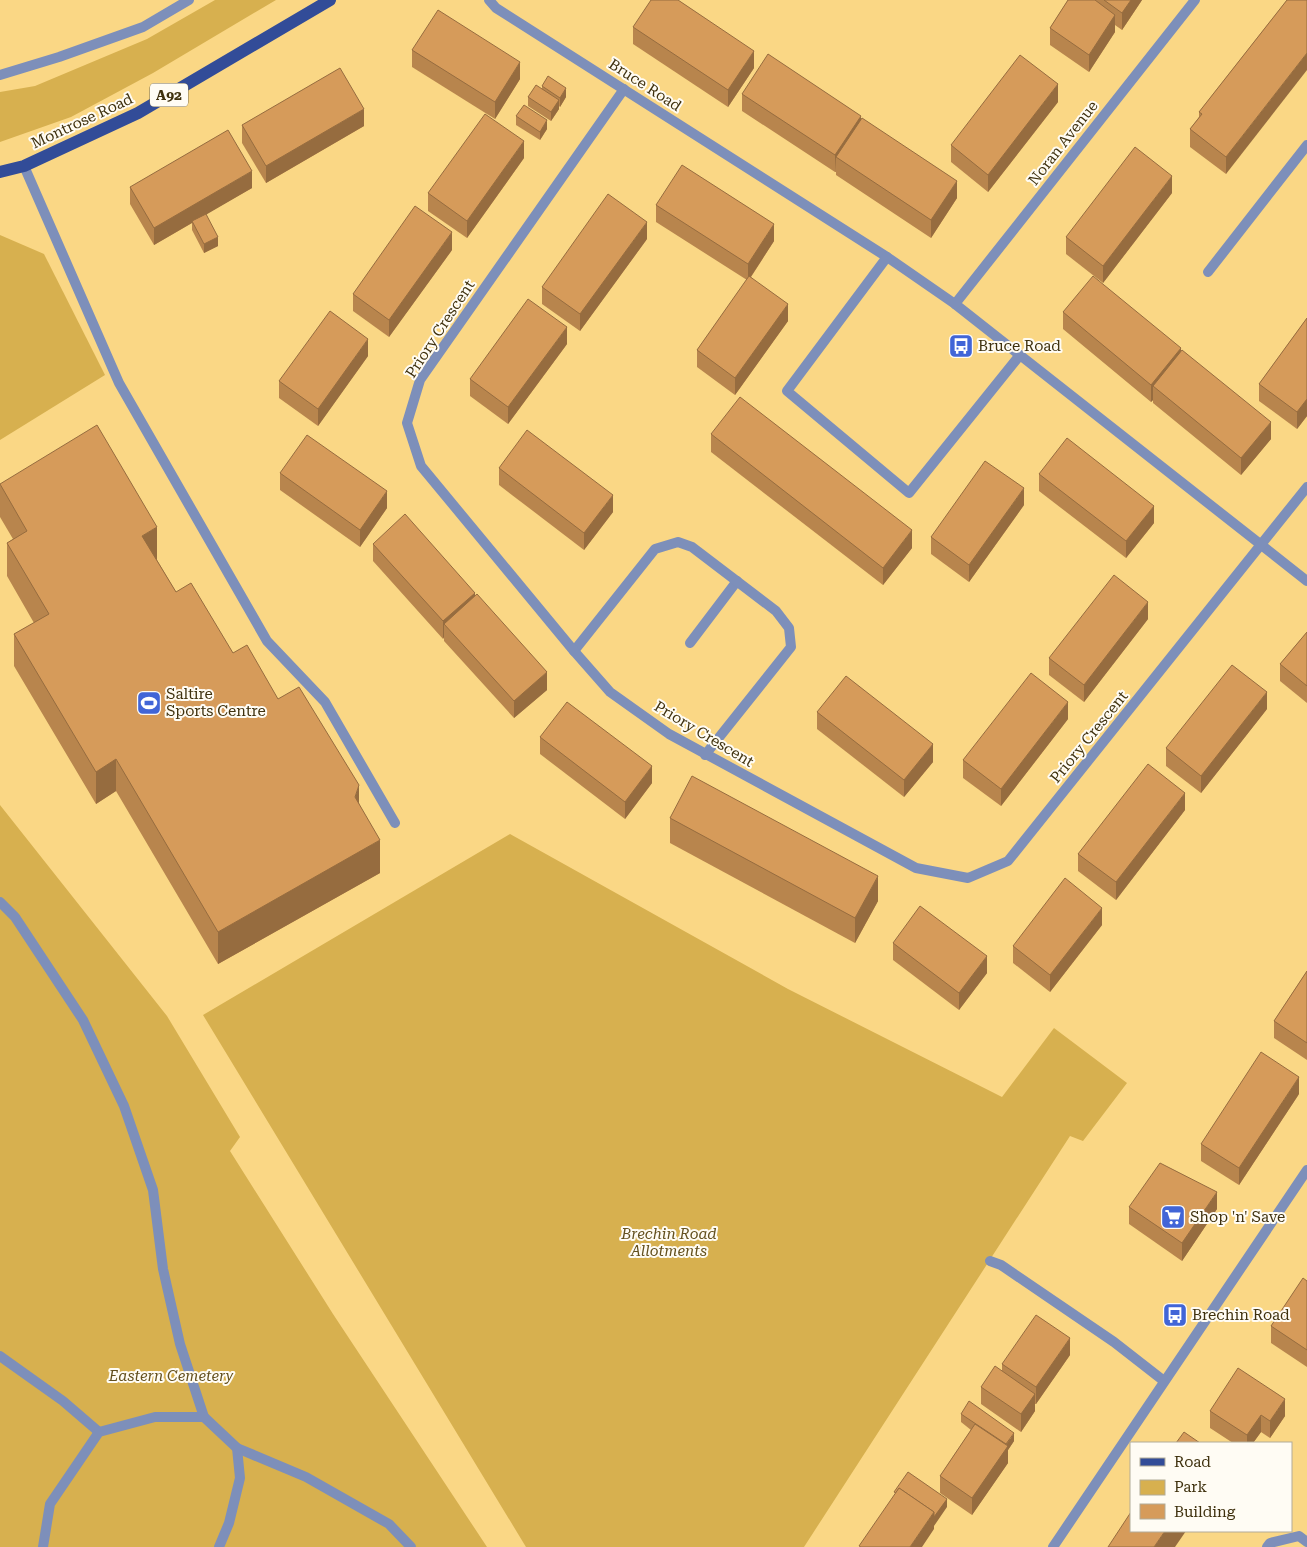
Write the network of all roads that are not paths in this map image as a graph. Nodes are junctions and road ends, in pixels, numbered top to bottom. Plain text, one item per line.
1 (189, 0) edge
2 (330, 0) edge
3 (489, 0) edge
4 (1195, 0) edge
5 (0, 73) edge
6 (624, 89) junction
7 (1307, 145) edge
8 (24, 166) junction
9 (0, 172) edge
10 (887, 258) junction
11 (1208, 272) dead end
12 (955, 304) junction
13 (1020, 355) junction
14 (1307, 487) edge
15 (1262, 545) junction
16 (737, 581) junction
17 (1307, 581) edge
18 (690, 644) dead end
19 (574, 652) junction
20 (705, 755) junction
21 (395, 823) dead end
22 (0, 902) edge
23 (1307, 1170) edge
24 (990, 1261) dead end
25 (0, 1356) edge
26 (1164, 1381) junction
27 (204, 1417) junction
28 (99, 1432) junction
29 (237, 1448) junction
30 (1307, 1542) edge
31 (43, 1547) edge
32 (219, 1547) edge
33 (411, 1547) edge
34 (1053, 1547) edge
35 (1267, 1547) edge

1 - 5 street
2 - 8 main road, Montrose Road / A92
3 - 6 street, Bruce Road
4 - 12 street, Noran Avenue
6 - 10 street, Bruce Road
6 - 19 street, Priory Crescent
7 - 11 street
8 - 9 main road, Montrose Road / A92
8 - 21 street
10 - 12 street, Bruce Road
10 - 13 street
12 - 13 street, Bruce Road
13 - 15 street, Bruce Road
14 - 15 street, Priory Crescent
15 - 17 street, Bruce Road
15 - 20 street, Priory Crescent
16 - 18 street
16 - 19 street
16 - 20 street
19 - 20 street, Priory Crescent
22 - 27 street
23 - 26 street
24 - 26 street
25 - 28 street
26 - 34 street
27 - 28 street
27 - 29 street
28 - 31 street
29 - 32 street
29 - 33 street
30 - 35 street

